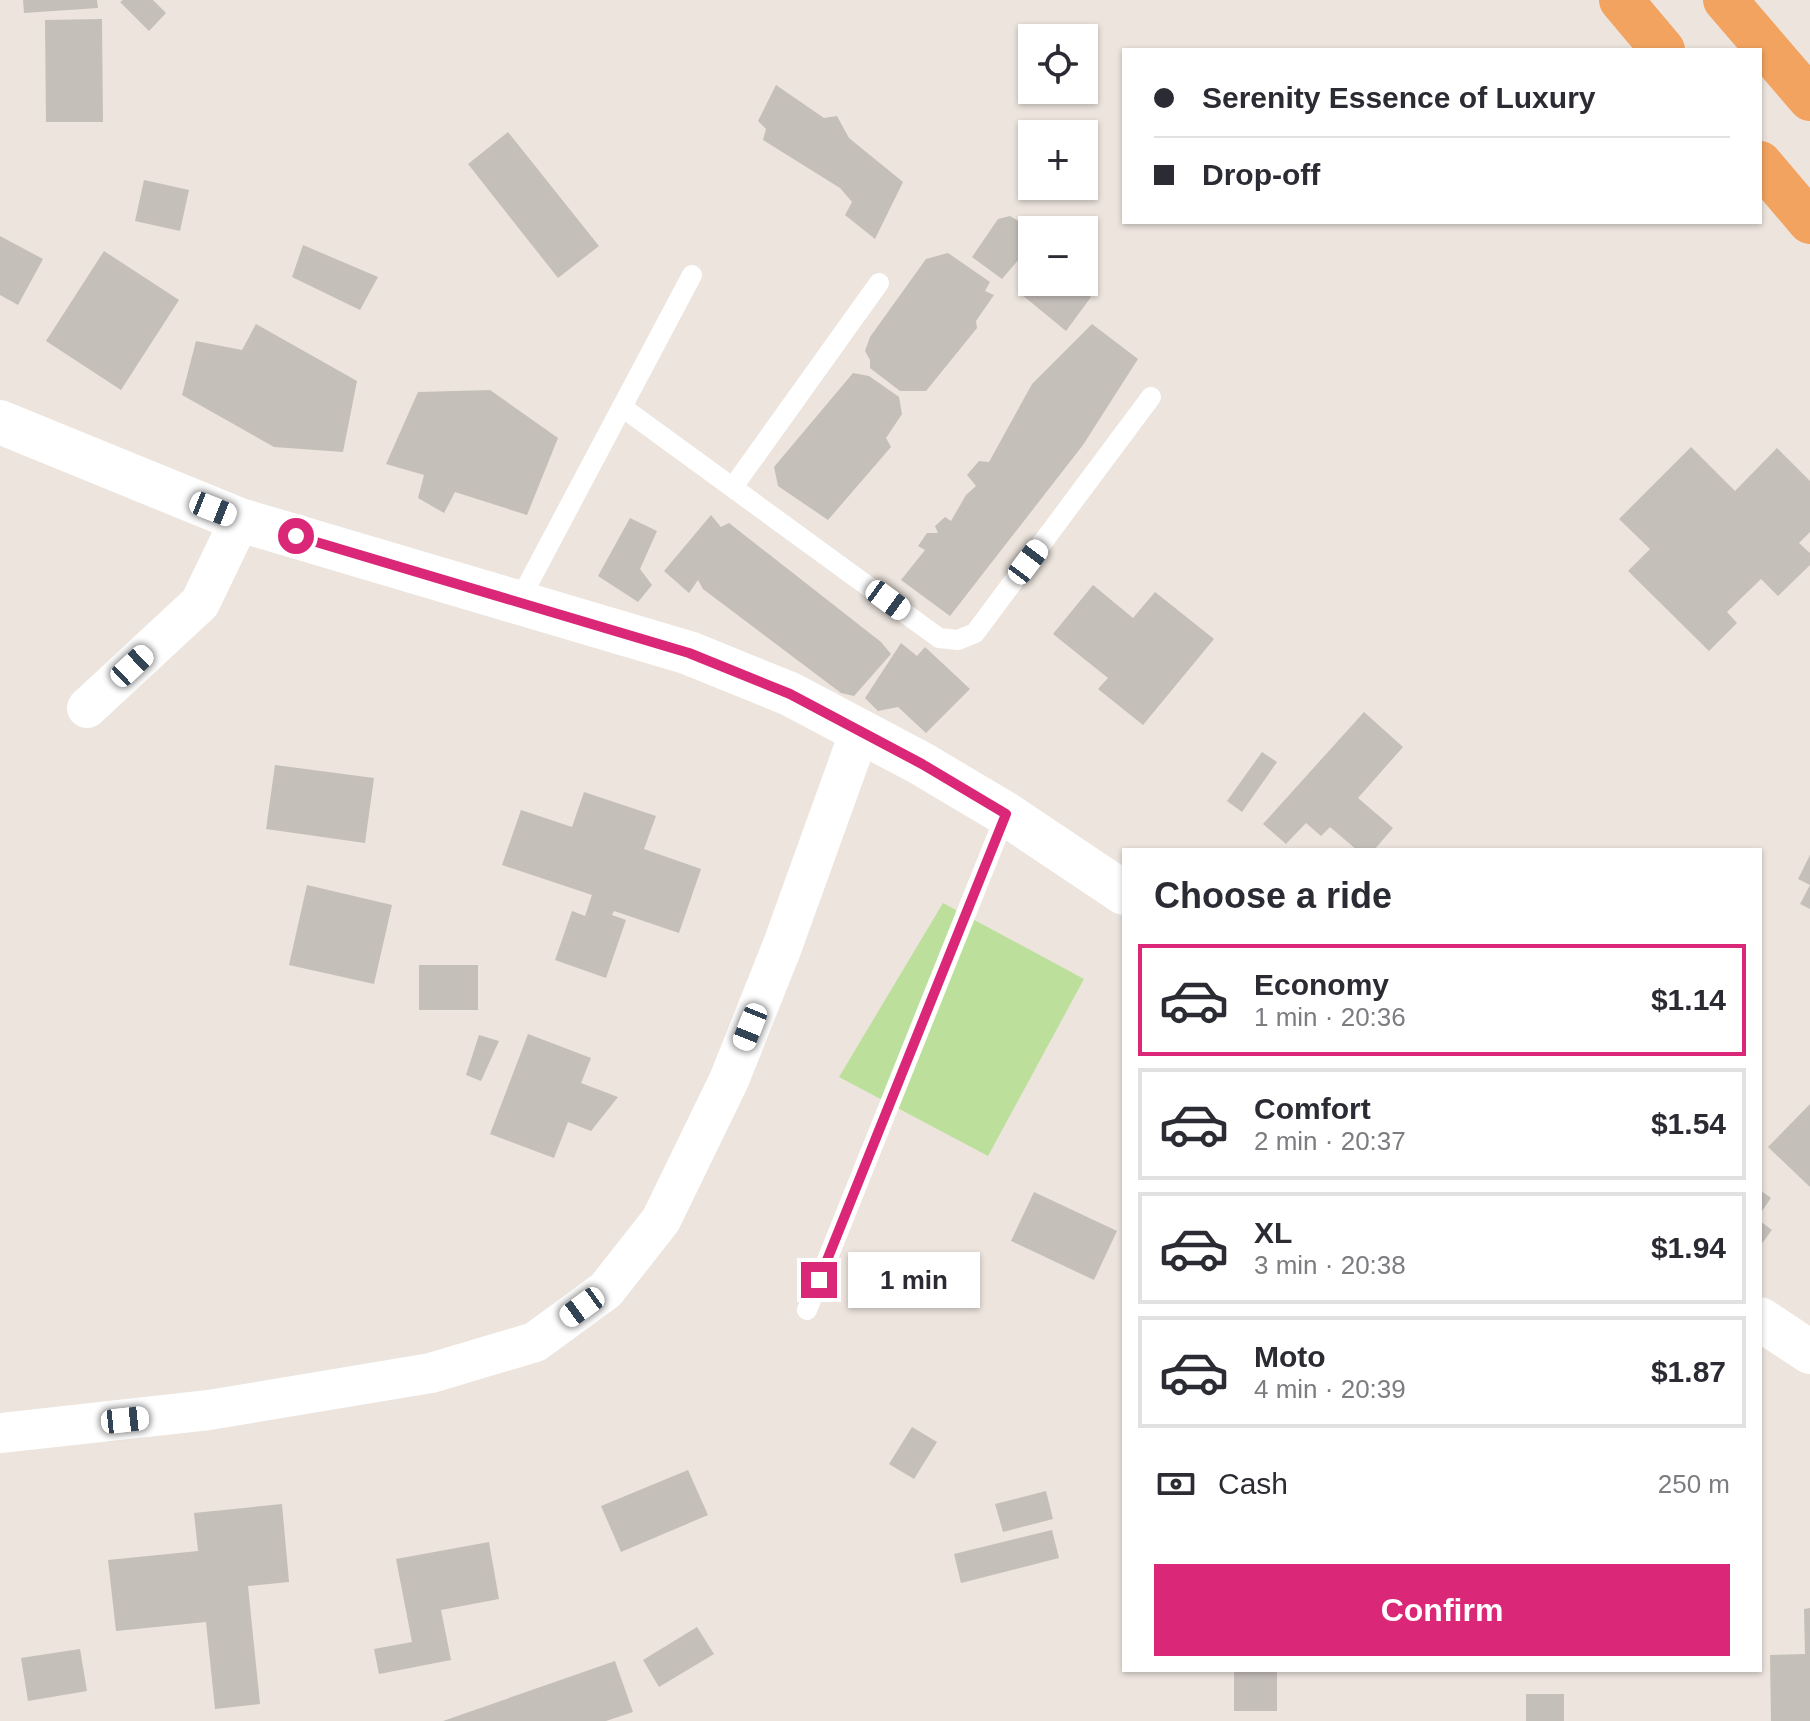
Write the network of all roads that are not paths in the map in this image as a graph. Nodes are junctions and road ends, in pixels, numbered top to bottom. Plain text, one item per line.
1 (1621, 0) edge
2 (1725, 0) edge
3 (1661, 48) edge
4 (1810, 99) edge
5 (1762, 165) edge
6 (1810, 222) edge
7 (692, 275) dead end
8 (879, 283) dead end
9 (1151, 397) dead end
10 (622, 407) junction
11 (0, 422) edge
12 (733, 487) junction
13 (240, 520) junction
14 (519, 601) junction
15 (87, 708) dead end
16 (860, 731) junction
17 (1006, 814) junction
18 (1122, 892) edge
19 (807, 1310) dead end
20 (1762, 1320) edge
21 (1810, 1352) edge
22 (0, 1433) edge

1 - 3 highway
2 - 4 highway
5 - 6 highway
7 - 10 lane
8 - 12 lane
9 - 12 lane
10 - 12 lane
10 - 14 lane
11 - 13 street
13 - 14 street
13 - 15 street
14 - 16 street
16 - 17 street
16 - 22 street
17 - 18 street
17 - 19 lane
20 - 21 street

